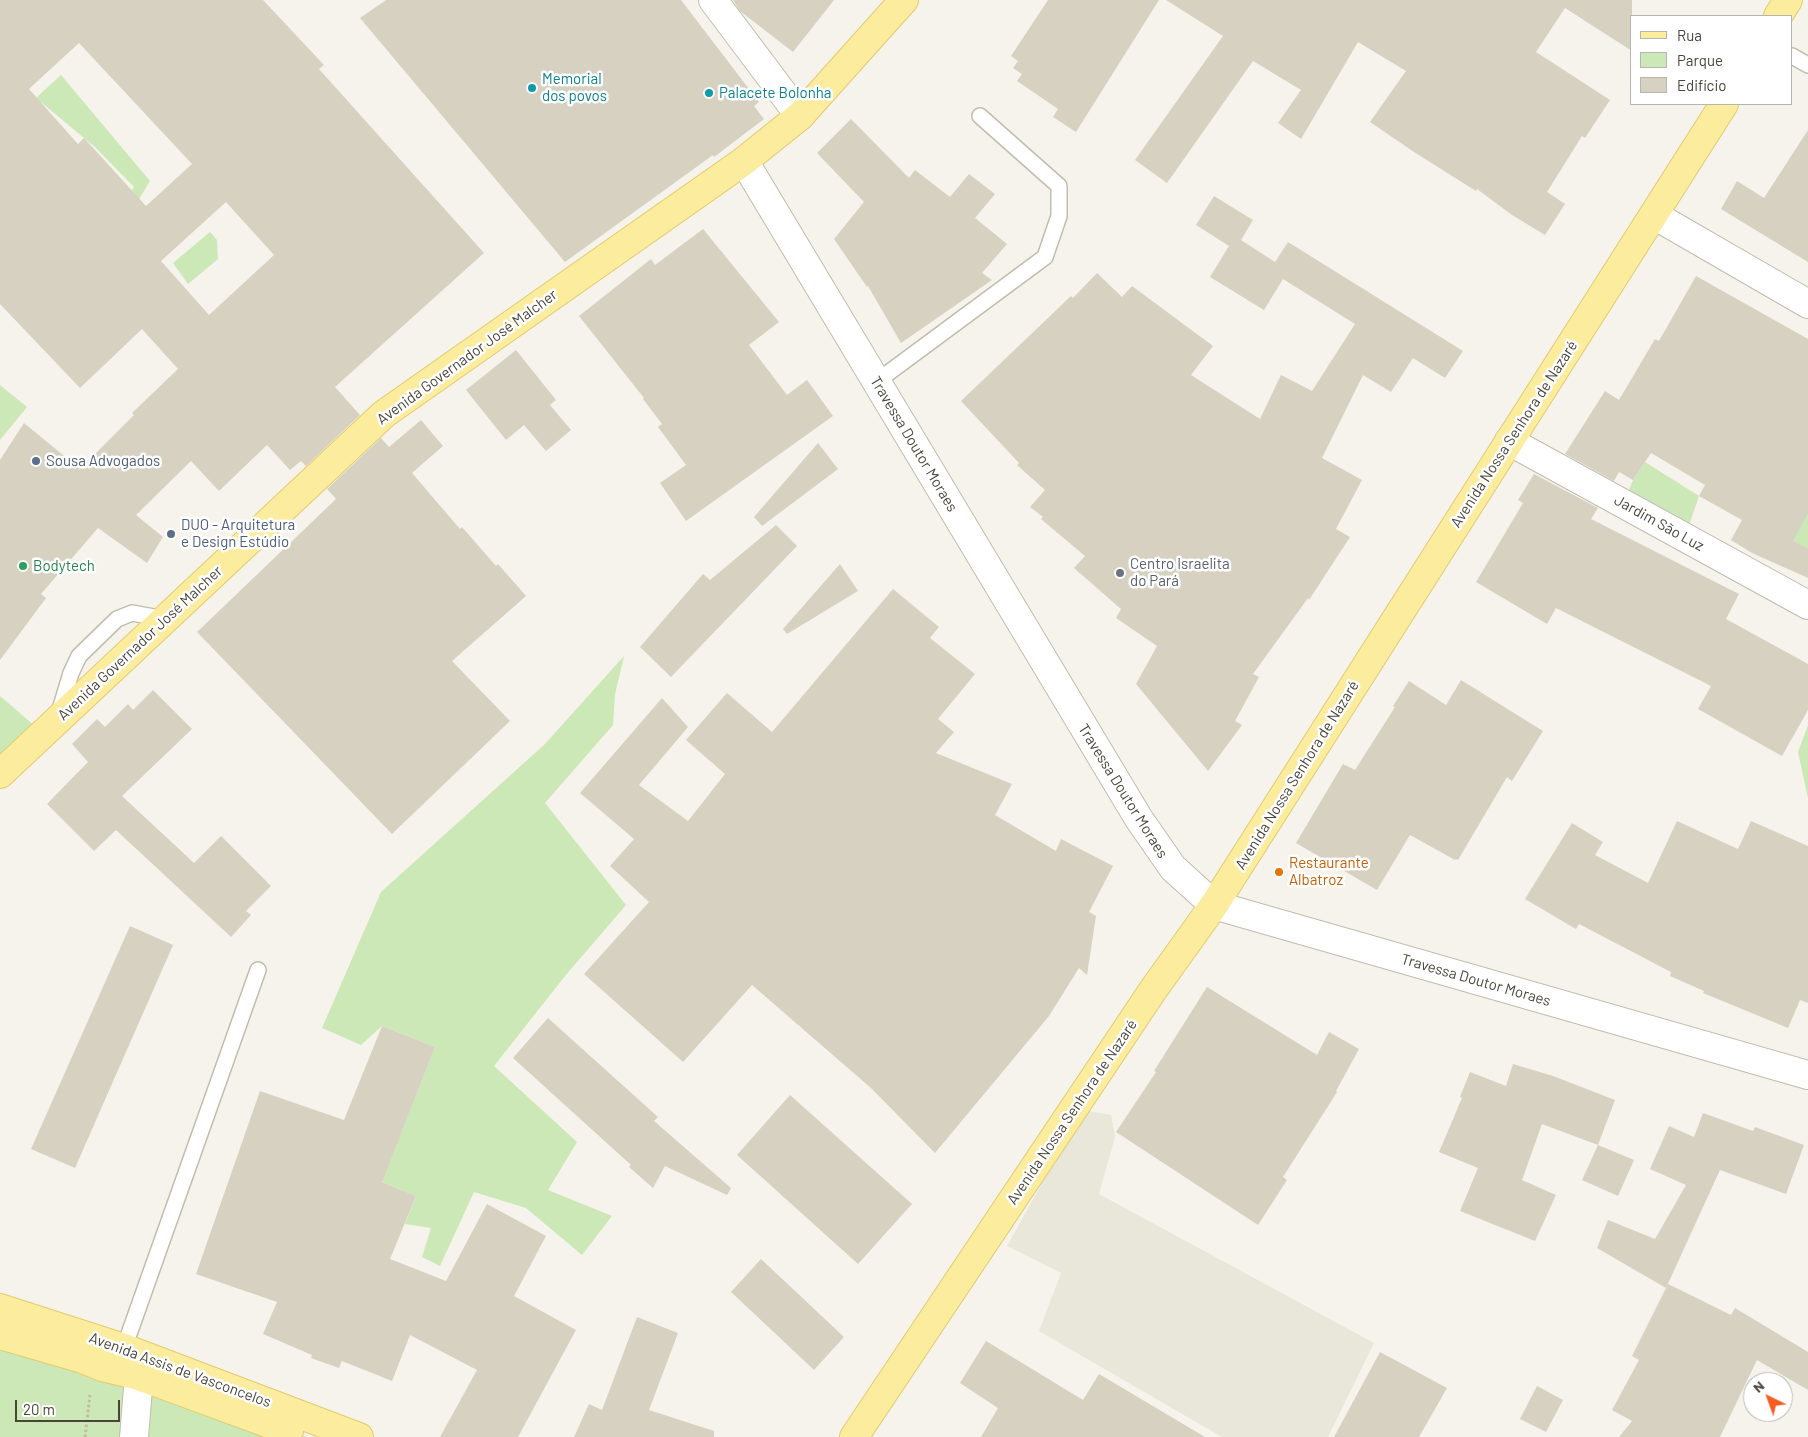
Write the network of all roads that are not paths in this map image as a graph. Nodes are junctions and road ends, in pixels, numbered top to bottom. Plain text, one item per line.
1 (713, 0) edge
2 (904, 0) edge
3 (1788, 0) edge
4 (1779, 15) edge
5 (1793, 57) edge
6 (1808, 65) edge
7 (1723, 105) edge
8 (800, 116) junction
9 (980, 116) dead end
10 (744, 161) junction
11 (1654, 215) junction
12 (1808, 304) edge
13 (876, 382) junction
14 (1509, 441) junction
15 (1808, 605) edge
16 (0, 774) edge
17 (1214, 905) junction
18 (258, 970) dead end
19 (1808, 1076) edge
20 (0, 1308) edge
21 (0, 1335) edge
22 (124, 1348) junction
23 (139, 1376) junction
24 (134, 1437) edge
25 (307, 1437) edge
26 (359, 1437) edge
27 (854, 1437) edge

1 - 8 street
2 - 8 main road, Avenida Governador José Malcher
3 - 4 main road
5 - 6 lane
7 - 11 main road, Avenida Nossa Senhora de Nazaré
8 - 10 main road, Avenida Governador José Malcher
9 - 13 lane
10 - 13 street, Travessa Doutor Moraes
10 - 16 main road, Avenida Governador José Malcher
11 - 12 street
11 - 14 main road, Avenida Nossa Senhora de Nazaré
13 - 17 street, Travessa Doutor Moraes
14 - 15 street, Jardim São Luz
14 - 17 main road, Avenida Nossa Senhora de Nazaré
17 - 19 street, Travessa Doutor Moraes
17 - 27 main road, Avenida Nossa Senhora de Nazaré
18 - 22 lane
20 - 22 main road, Avenida Assis de Vasconcelos
21 - 23 main road, Avenida Assis de Vasconcelos
22 - 26 main road, Avenida Assis de Vasconcelos
23 - 24 street
23 - 25 main road, Avenida Assis de Vasconcelos

